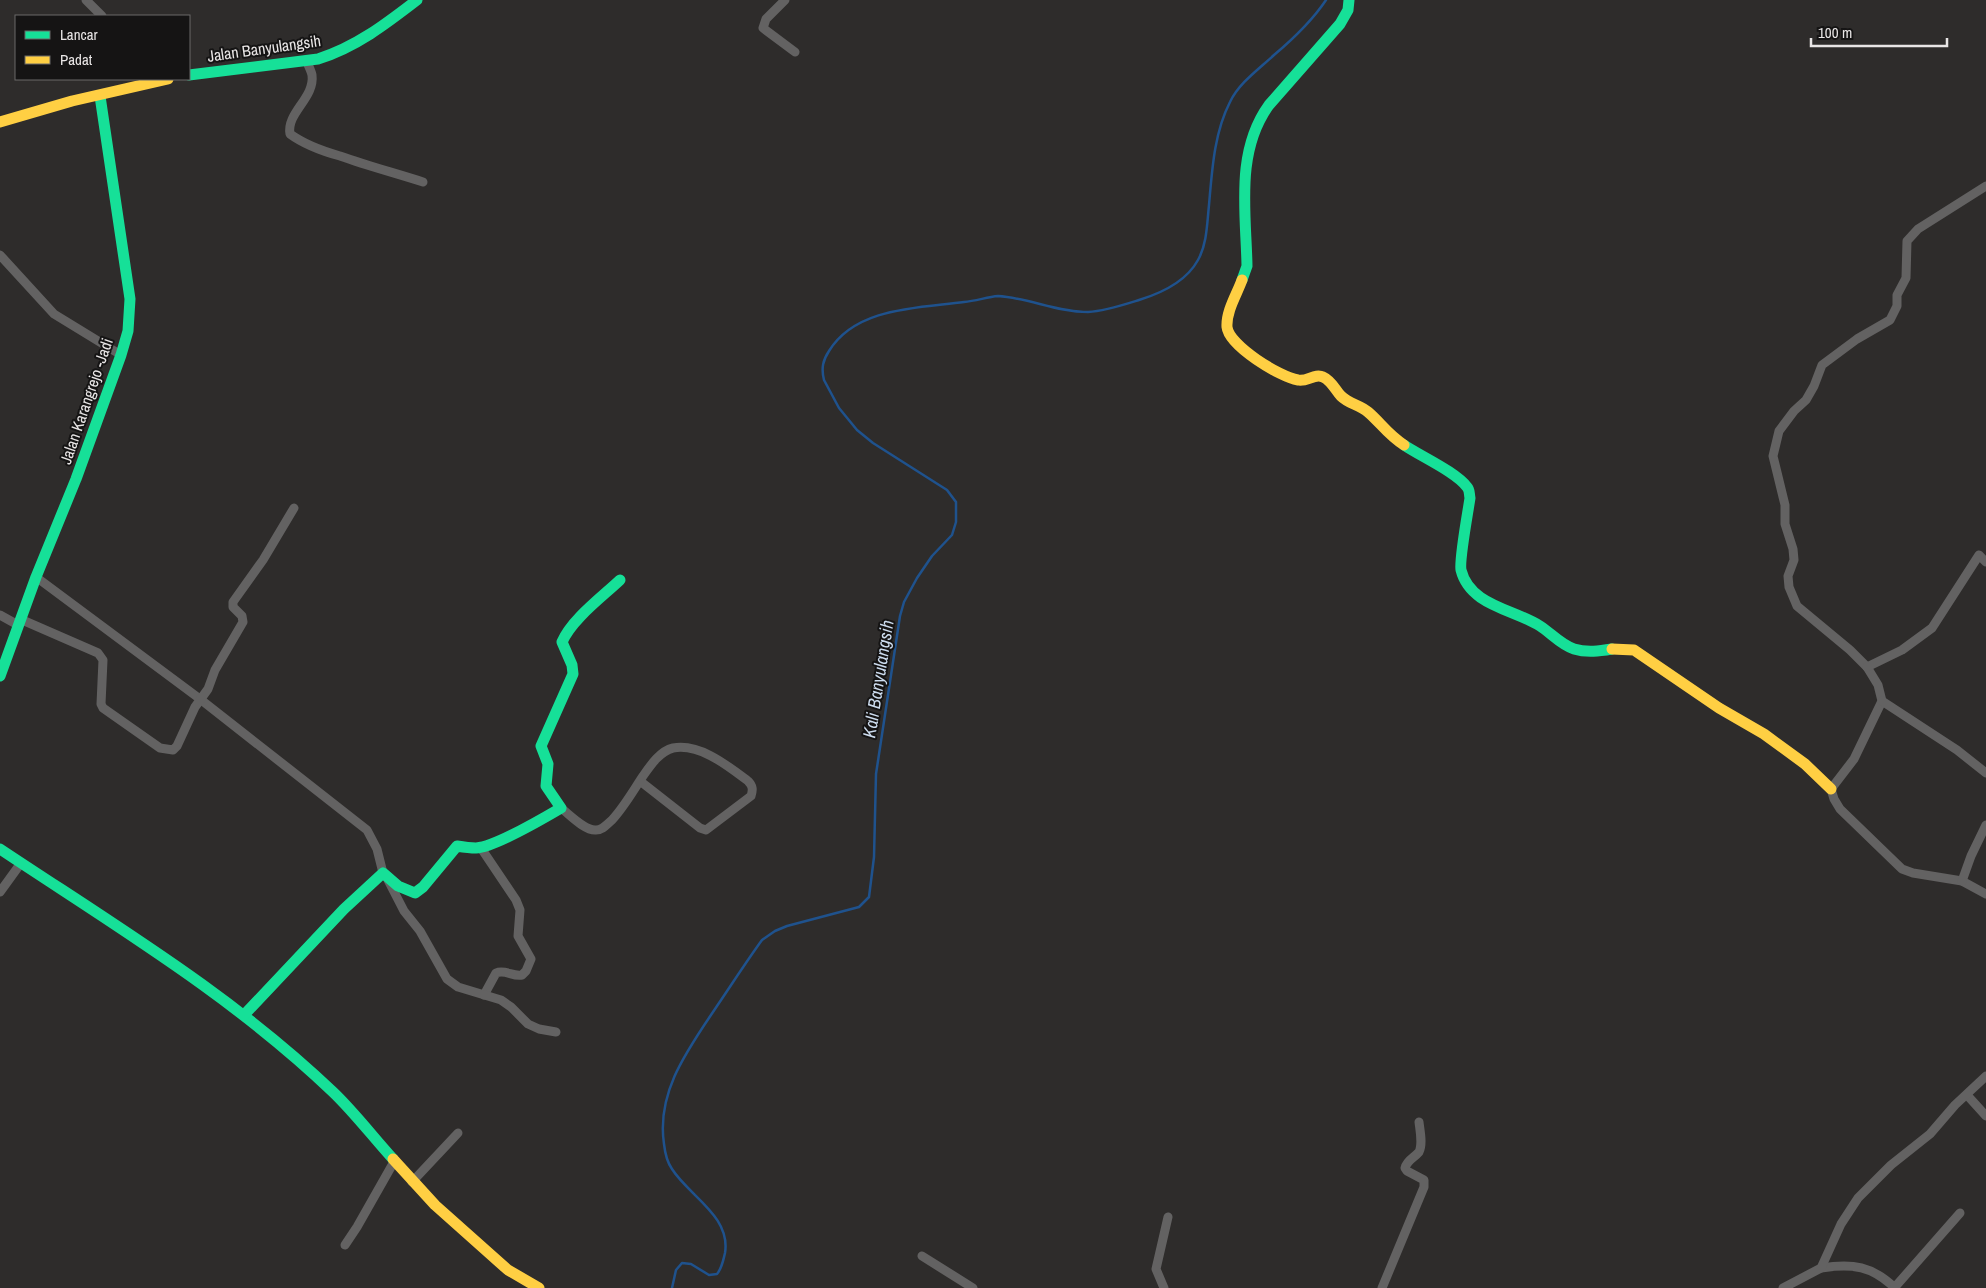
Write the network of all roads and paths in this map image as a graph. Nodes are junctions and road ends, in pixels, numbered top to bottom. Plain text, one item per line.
1 (86, 0) edge
2 (417, 0) edge
3 (785, 0) edge
4 (1349, 0) edge
5 (101, 15) edge
6 (795, 52) dead end
7 (306, 60) junction
8 (190, 75) edge
9 (157, 80) edge
10 (100, 96) junction
11 (0, 122) edge
12 (423, 182) dead end
13 (1986, 186) edge
14 (0, 255) edge
15 (121, 355) junction
16 (294, 508) dead end
17 (1986, 562) edge
18 (36, 577) junction
19 (620, 580) dead end
20 (0, 615) edge
21 (19, 622) junction
22 (1867, 667) junction
23 (0, 676) edge
24 (200, 699) junction
25 (1882, 701) junction
26 (1986, 773) edge
27 (640, 780) junction
28 (1831, 789) junction
29 (561, 808) junction
30 (1986, 825) edge
31 (481, 848) junction
32 (0, 849) edge
33 (21, 863) junction
34 (385, 875) junction
35 (1962, 881) junction
36 (0, 892) edge
37 (1986, 894) edge
38 (484, 995) junction
39 (244, 1015) junction
40 (556, 1032) dead end
41 (1986, 1076) edge
42 (1967, 1095) junction
43 (1986, 1116) edge
44 (1419, 1122) dead end
45 (458, 1134) dead end
46 (394, 1160) junction
47 (412, 1182) junction
48 (1960, 1213) dead end
49 (1168, 1217) dead end
50 (344, 1245) dead end
51 (922, 1256) dead end
52 (1821, 1268) junction
53 (539, 1288) edge
54 (974, 1288) edge
55 (1164, 1288) edge
56 (1382, 1288) edge
57 (1783, 1288) edge
58 (1895, 1288) edge

1 - 5 street
2 - 7 street, Jalan Banyulangsih
3 - 6 street
4 - 28 street
7 - 8 street, Jalan Banyulangsih
7 - 12 street
9 - 10 street
10 - 11 street
10 - 15 street, Jalan Karangrejo -Jadi
13 - 22 street
14 - 15 street
15 - 18 street, Jalan Karangrejo -Jadi
16 - 24 street
17 - 22 street
18 - 21 street, Jalan Karangrejo -Jadi
18 - 24 street
19 - 29 street
20 - 21 street
21 - 23 street, Jalan Karangrejo -Jadi
21 - 24 street
22 - 25 street
24 - 34 street
25 - 26 street
25 - 28 street
27 - 27 street
27 - 29 street
28 - 35 street
29 - 31 street
30 - 35 street
31 - 34 street
31 - 38 street
32 - 33 street
33 - 36 street
33 - 39 street
34 - 38 street
34 - 39 street
35 - 37 street
38 - 40 street
39 - 46 street
41 - 42 street
42 - 43 street
42 - 52 street
44 - 56 street
45 - 47 street
46 - 47 street
46 - 50 street
47 - 53 street
48 - 58 street
49 - 55 street
51 - 54 street
52 - 57 street
52 - 58 street

